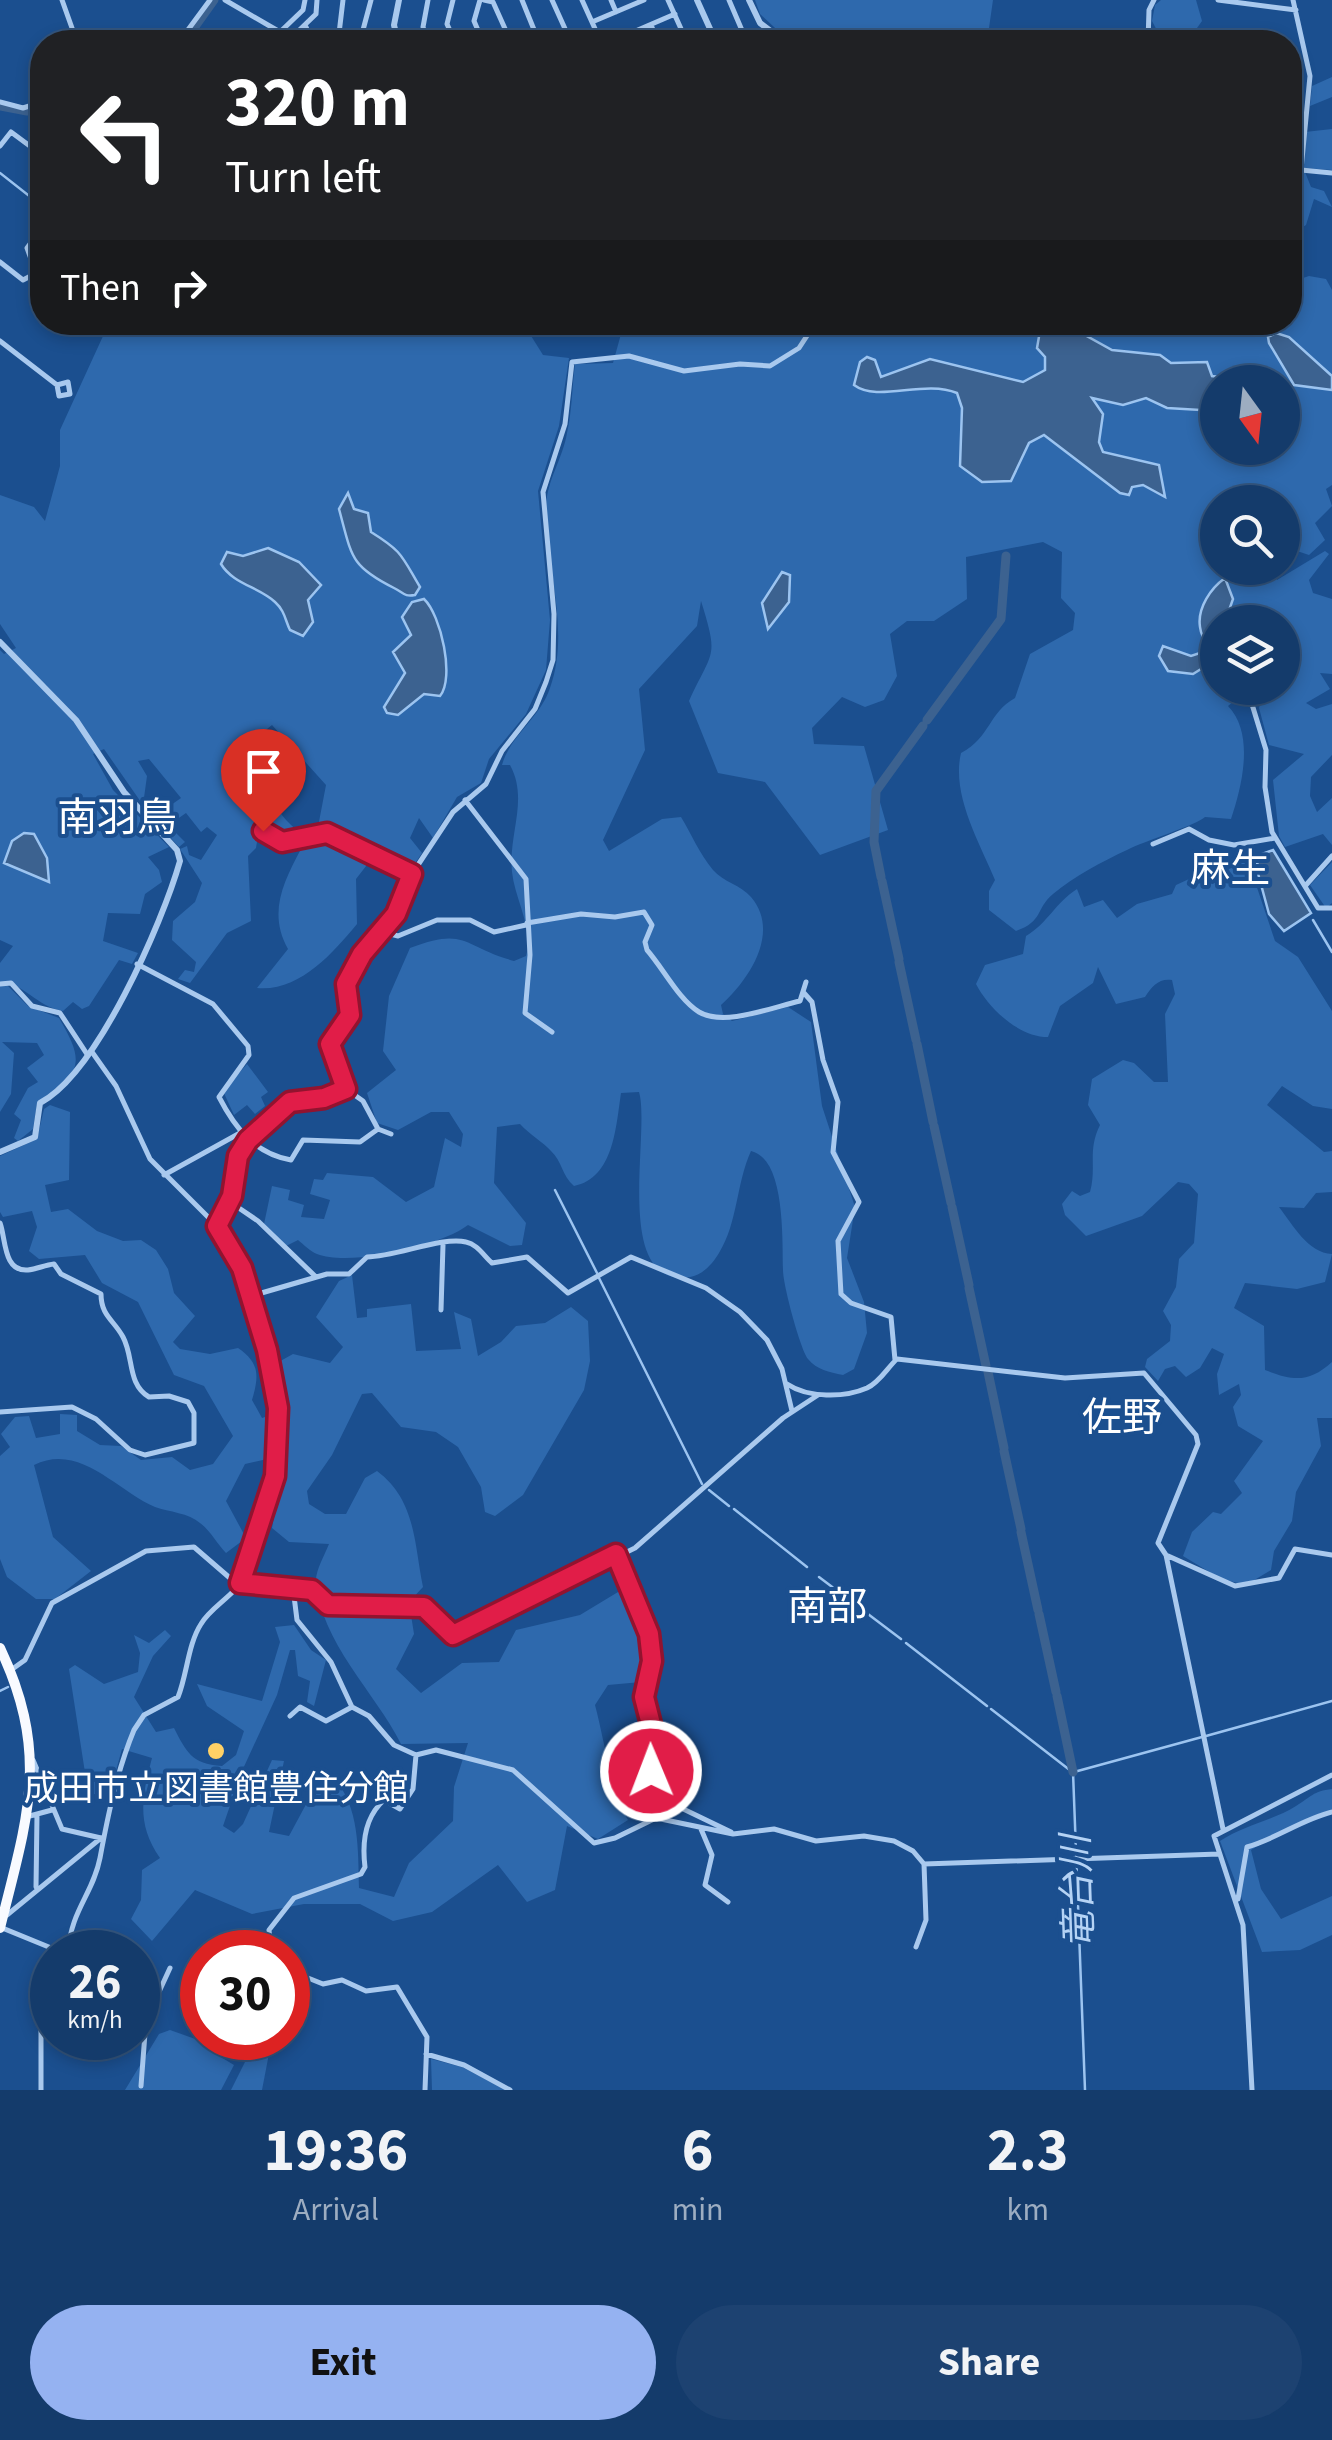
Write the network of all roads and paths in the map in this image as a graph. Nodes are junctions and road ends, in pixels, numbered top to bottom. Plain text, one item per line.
1 (62, 0) edge
2 (210, 0) edge
3 (226, 0) edge
4 (305, 0) edge
5 (317, 0) edge
6 (344, 0) edge
7 (371, 0) edge
8 (397, 0) edge
9 (428, 0) edge
10 (453, 0) edge
11 (482, 0) edge
12 (522, 0) edge
13 (552, 0) edge
14 (582, 0) edge
15 (611, 0) edge
16 (641, 0) edge
17 (668, 0) edge
18 (697, 0) edge
19 (728, 0) edge
20 (749, 0) edge
21 (1154, 0) edge
22 (1218, 0) edge
23 (1294, 0) edge
24 (1296, 10) junction
25 (616, 12) junction
26 (675, 14) junction
27 (592, 22) junction
28 (651, 25) junction
29 (305, 26) junction
30 (73, 30) edge
31 (189, 30) edge
32 (277, 30) edge
33 (282, 30) edge
34 (300, 30) edge
35 (307, 30) edge
36 (340, 30) edge
37 (363, 30) edge
38 (395, 30) edge
39 (424, 30) edge
40 (450, 30) edge
41 (478, 30) edge
42 (506, 30) edge
43 (534, 30) edge
44 (566, 30) edge
45 (596, 30) edge
46 (643, 30) edge
47 (653, 30) edge
48 (682, 30) edge
49 (711, 30) edge
50 (742, 30) edge
51 (769, 30) edge
52 (1148, 30) edge
53 (1300, 30) edge
54 (1302, 38) edge
55 (0, 102) edge
56 (30, 106) edge
57 (1302, 143) joint
58 (0, 146) edge
59 (30, 146) edge
60 (1332, 173) edge
61 (0, 262) edge
62 (30, 276) edge
63 (808, 335) edge
64 (0, 340) edge
65 (58, 384) dead end
66 (0, 642) edge
67 (1252, 705) edge
68 (464, 800) junction
69 (263, 831) dead end
70 (1274, 838) junction
71 (1153, 844) dead end
72 (1332, 856) edge
73 (412, 874) junction
74 (1306, 885) junction
75 (1332, 908) edge
76 (527, 924) junction
77 (383, 932) junction
78 (136, 964) junction
79 (806, 982) dead end
80 (0, 984) edge
81 (804, 992) junction
82 (552, 1032) dead end
83 (90, 1054) junction
84 (346, 1089) junction
85 (378, 1130) junction
86 (240, 1133) junction
87 (390, 1134) dead end
88 (248, 1140) junction
89 (0, 1152) edge
90 (164, 1175) junction
91 (230, 1202) junction
92 (0, 1223) edge
93 (217, 1226) junction
94 (444, 1245) junction
95 (242, 1268) junction
96 (316, 1277) junction
97 (441, 1310) dead end
98 (895, 1360) junction
99 (787, 1384) junction
100 (818, 1394) junction
101 (0, 1412) edge
102 (792, 1412) junction
103 (616, 1554) junction
104 (1332, 1555) edge
105 (1166, 1556) junction
106 (239, 1584) junction
107 (292, 1588) junction
108 (0, 1648) edge
109 (10, 1670) junction
110 (352, 1707) junction
111 (290, 1716) dead end
112 (416, 1754) junction
113 (33, 1760) junction
114 (1332, 1774) edge
115 (52, 1810) junction
116 (1332, 1812) edge
117 (32, 1816) junction
118 (702, 1829) junction
119 (1224, 1829) junction
120 (733, 1834) junction
121 (101, 1838) junction
122 (1219, 1854) junction
123 (924, 1864) junction
124 (36, 1888) junction
125 (1236, 1900) junction
126 (728, 1902) dead end
127 (1, 1923) edge
128 (69, 1930) edge
129 (269, 1930) edge
130 (30, 1936) edge
131 (916, 1948) dead end
132 (170, 1968) dead end
133 (310, 1979) edge
134 (160, 1990) edge
135 (426, 2054) junction
136 (41, 2060) edge
137 (143, 2060) edge
138 (141, 2086) dead end
139 (41, 2090) edge
140 (425, 2090) edge
141 (510, 2090) edge
142 (1252, 2090) edge

1 - 30 street
2 - 31 street
3 - 32 street
4 - 33 street
5 - 29 street
6 - 36 street
7 - 37 street
8 - 38 street
9 - 39 street
10 - 40 street
11 - 41 street
11 - 42 street
12 - 43 street
13 - 44 street
14 - 27 street
15 - 25 street
16 - 25 street
17 - 26 street
18 - 49 street
19 - 50 street
20 - 51 street
21 - 52 street
22 - 24 street
23 - 24 street
24 - 53 street
25 - 27 street
26 - 28 street
26 - 48 street
27 - 45 street
28 - 46 street
28 - 47 street
29 - 34 street
29 - 35 street
54 - 57 street
55 - 56 street
57 - 60 street
58 - 59 street
61 - 62 street
63 - 68 street
64 - 65 street
66 - 78 street
67 - 70 street
68 - 73 street
68 - 76 street
69 - 73 street
70 - 71 street
70 - 74 street
72 - 74 street
73 - 77 street
74 - 75 street
76 - 77 street
76 - 81 street
76 - 82 street
77 - 84 street
78 - 83 street
78 - 86 street
79 - 81 street
80 - 83 street
81 - 98 street
83 - 89 street
83 - 90 street
84 - 85 street
84 - 88 street
85 - 87 street
85 - 88 street
86 - 88 street
86 - 90 street
88 - 91 street
90 - 93 street
91 - 93 street
91 - 96 street
92 - 101 street
93 - 95 street
94 - 96 street
94 - 97 street
94 - 99 street
95 - 96 street
95 - 106 street
98 - 100 street
98 - 105 street
99 - 100 street
99 - 102 street
100 - 102 street
102 - 103 street
103 - 107 street
103 - 120 street
104 - 105 street
105 - 119 street
106 - 107 street
106 - 109 street
106 - 121 street
107 - 110 street
108 - 109 highway
109 - 113 highway
110 - 111 street
110 - 112 street
112 - 118 street
112 - 129 street
113 - 115 street
113 - 117 highway
114 - 119 street
115 - 117 street
115 - 121 street
116 - 125 street
117 - 124 street
117 - 127 highway
118 - 120 street
118 - 126 street
119 - 122 street
120 - 123 street
121 - 124 street
121 - 128 street
122 - 123 street
122 - 125 street
123 - 131 street
124 - 127 street
125 - 142 street
127 - 130 street
132 - 134 street
133 - 135 street
135 - 140 street
135 - 141 street
136 - 139 street
137 - 138 street

